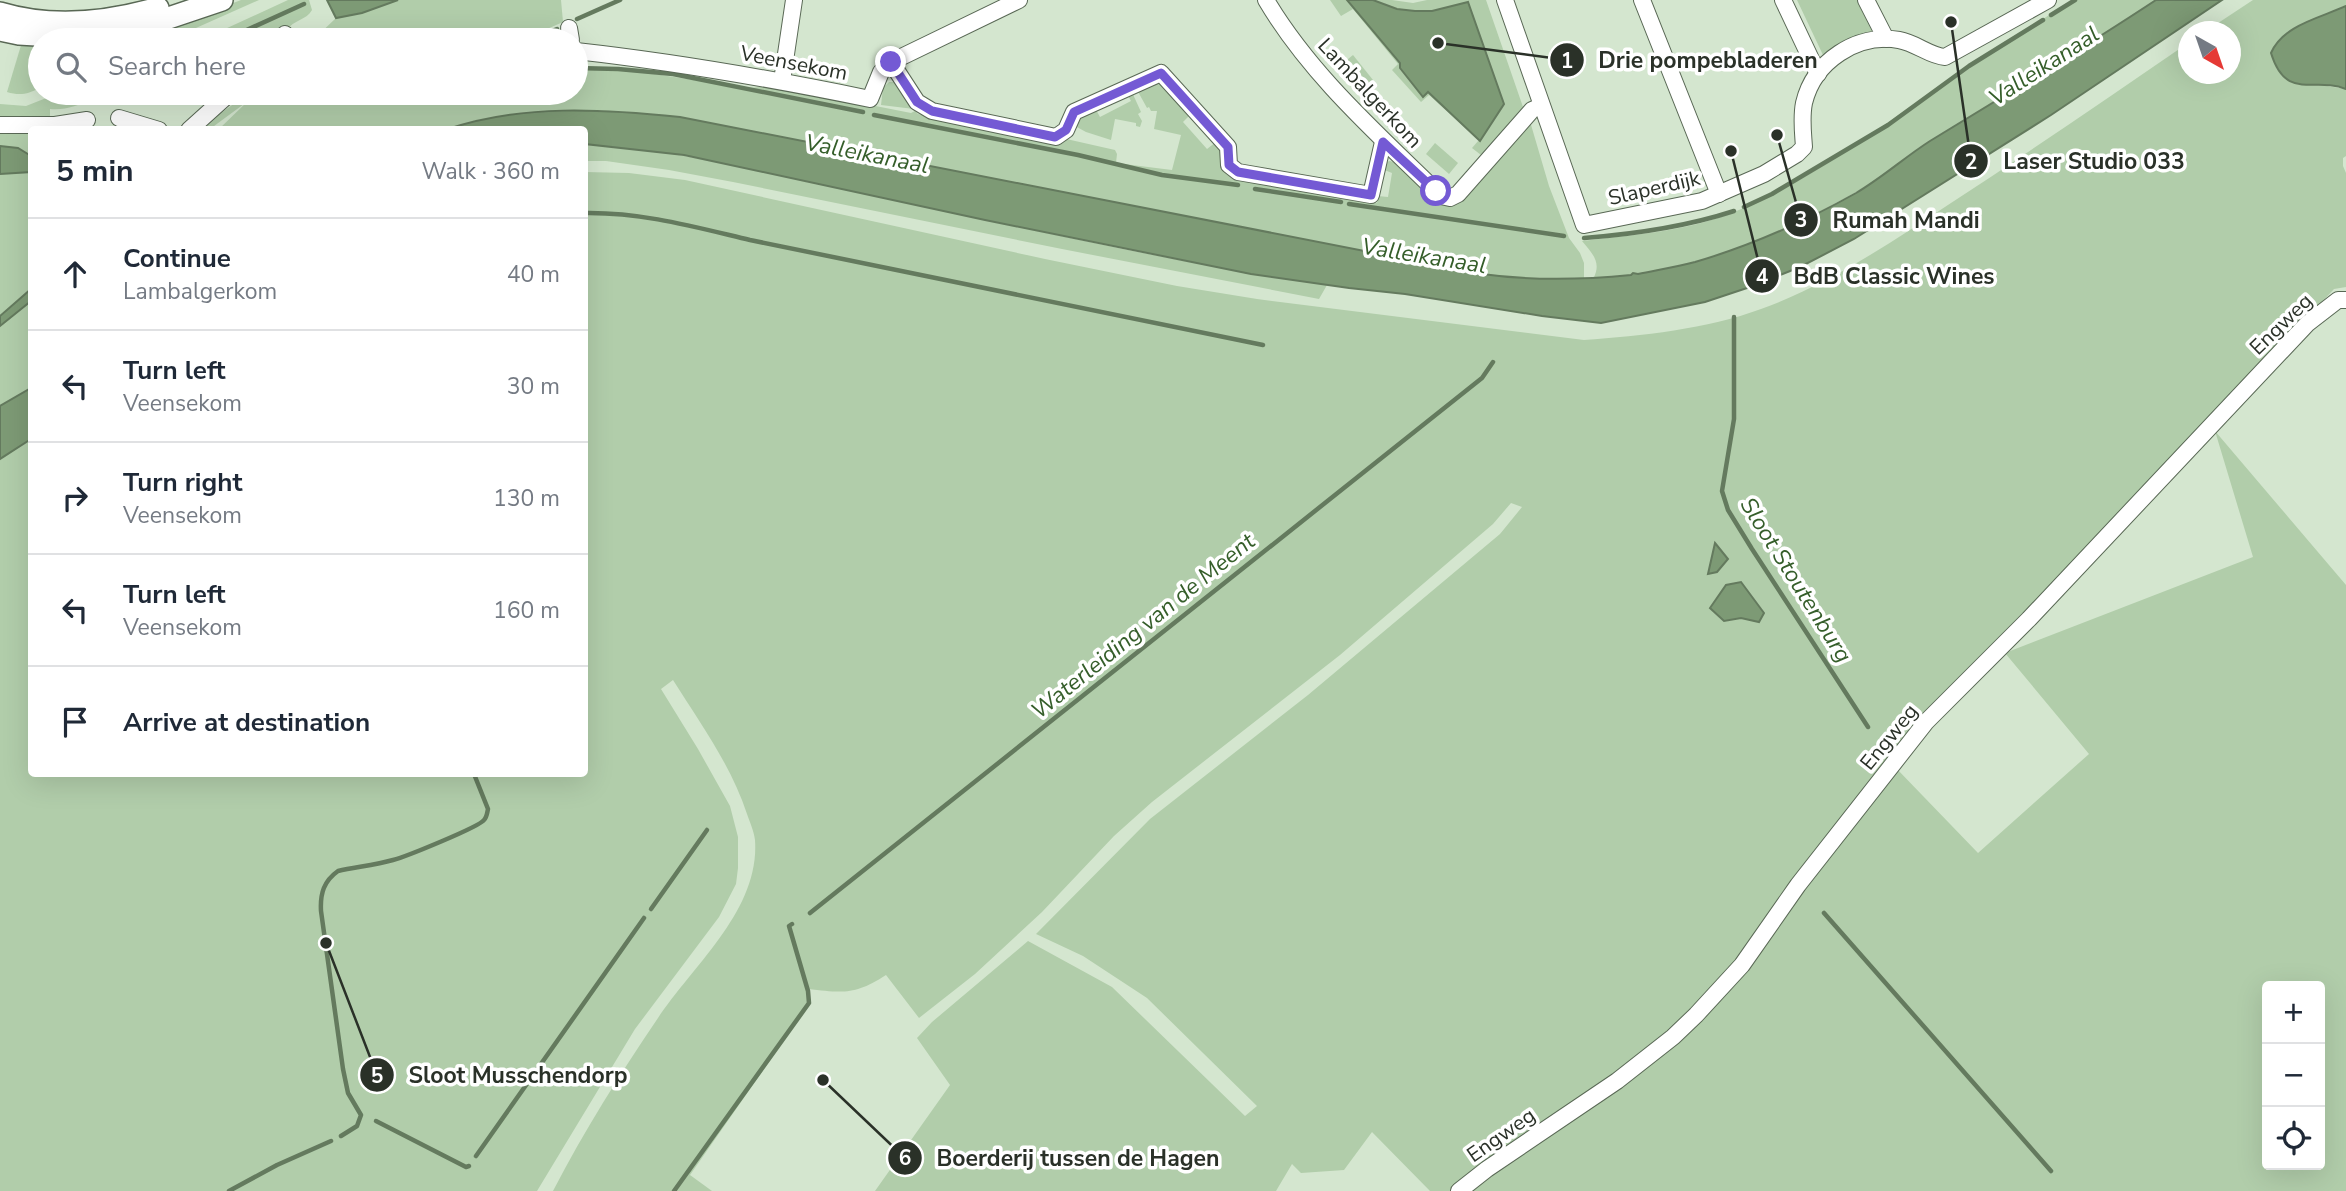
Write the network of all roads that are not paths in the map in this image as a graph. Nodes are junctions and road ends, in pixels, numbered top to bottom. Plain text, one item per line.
1 (183, 0) edge
2 (222, 0) edge
3 (794, 0) edge
4 (1019, 0) edge
5 (1266, 0) edge
6 (1505, 0) edge
7 (1642, 0) edge
8 (1783, 0) edge
9 (1866, 0) edge
10 (2048, 0) edge
11 (2024, 6) edge
12 (0, 13) edge
13 (139, 28) edge
14 (0, 30) edge
15 (28, 35) edge
16 (1886, 39) junction
17 (588, 52) edge
18 (891, 62) junction
19 (1818, 74) junction
20 (782, 80) junction
21 (217, 105) edge
22 (1541, 106) junction
23 (119, 118) dead end
24 (87, 120) dead end
25 (0, 125) edge
26 (146, 126) edge
27 (193, 126) edge
28 (1383, 142) junction
29 (1718, 194) junction
30 (2346, 300) edge
31 (1459, 1191) edge

1 - 12 main road
2 - 13 main road
3 - 20 street
4 - 18 street
5 - 28 street, Lambalgerkom
6 - 22 street
7 - 29 street
8 - 19 street
9 - 16 street
10 - 11 street, Slaperdijk
11 - 16 street, Slaperdijk
14 - 15 main road
16 - 19 street, Slaperdijk
17 - 20 street, Veensekom
18 - 20 street, Veensekom
18 - 28 street
19 - 29 street, Slaperdijk
21 - 27 street
22 - 28 street, Lambalgerkom
22 - 29 street, Slaperdijk
23 - 26 street
24 - 25 street
30 - 31 street, Engweg

